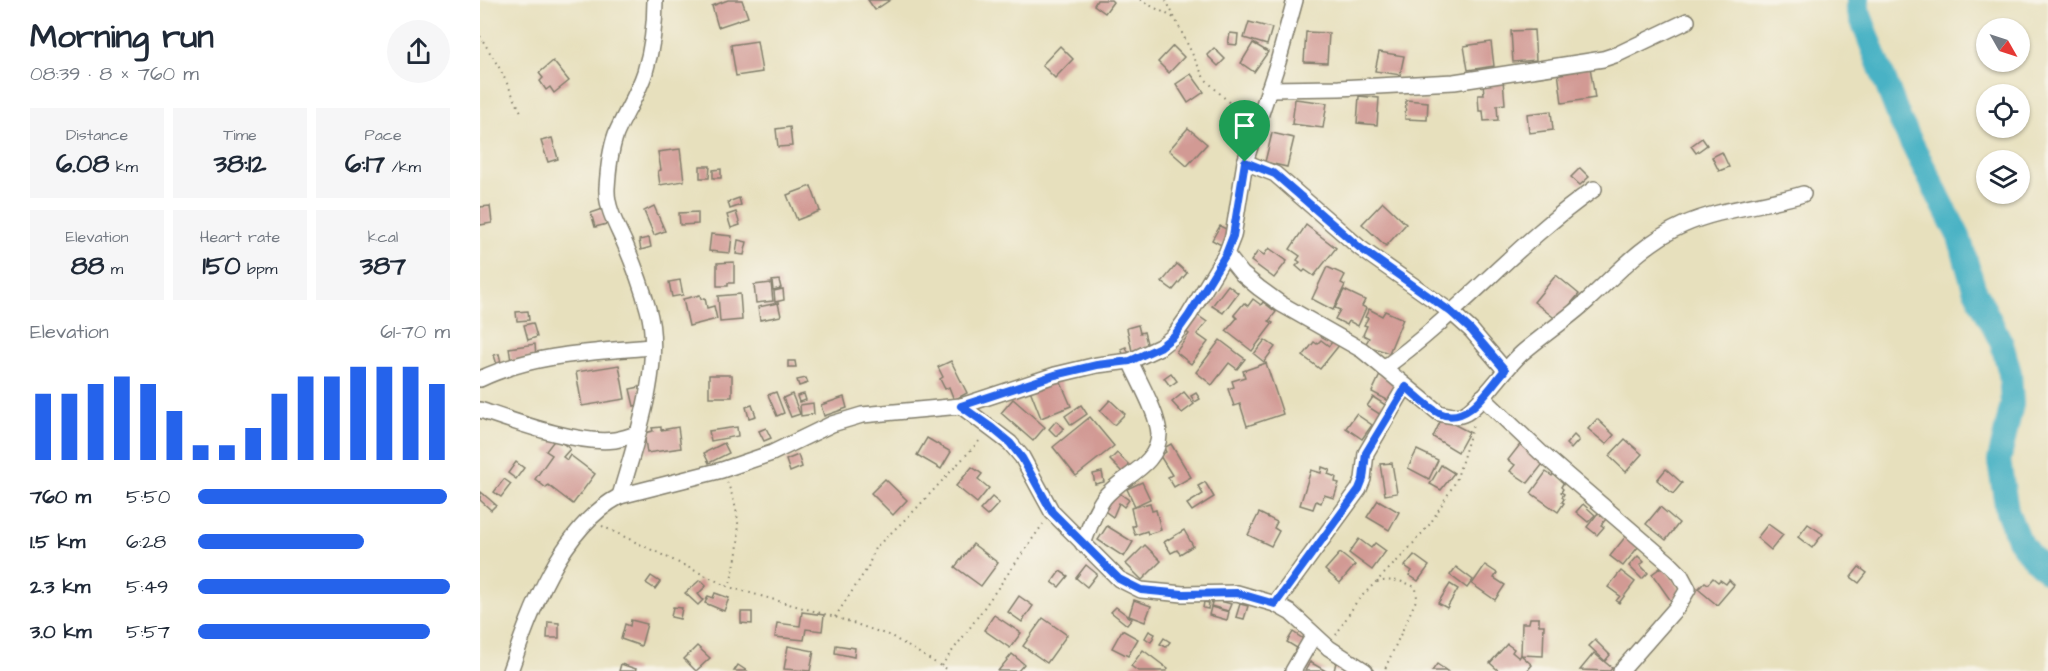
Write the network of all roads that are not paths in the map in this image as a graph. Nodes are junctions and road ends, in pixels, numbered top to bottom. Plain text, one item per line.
1 (655, 0) edge
2 (1295, 0) edge
3 (1687, 21) dead end
4 (1269, 89) junction
5 (1245, 162) junction
6 (1594, 189) dead end
7 (1803, 194) dead end
8 (1226, 254) junction
9 (1451, 312) junction
10 (651, 347) junction
11 (1130, 361) junction
12 (1384, 368) junction
13 (1505, 370) junction
14 (480, 379) edge
15 (1406, 387) junction
16 (1479, 401) junction
17 (961, 406) junction
18 (480, 410) edge
19 (637, 434) junction
20 (620, 496) junction
21 (1083, 544) junction
22 (1275, 604) junction
23 (1314, 635) junction
24 (1357, 669) edge
25 (510, 671) edge
26 (1293, 671) edge
27 (1621, 671) edge

1 - 10 street
2 - 4 street
3 - 4 street
4 - 5 street
5 - 8 street
5 - 9 street
6 - 9 street
7 - 13 street
8 - 11 street
8 - 12 street
9 - 12 street
9 - 13 street
10 - 14 street
10 - 19 street
11 - 17 street
11 - 21 street
12 - 15 street
13 - 16 street
15 - 16 street
15 - 22 street
16 - 27 street
17 - 20 street
17 - 21 street
18 - 19 street
19 - 20 street
20 - 25 street
21 - 22 street
22 - 23 street
23 - 24 street
23 - 26 street

